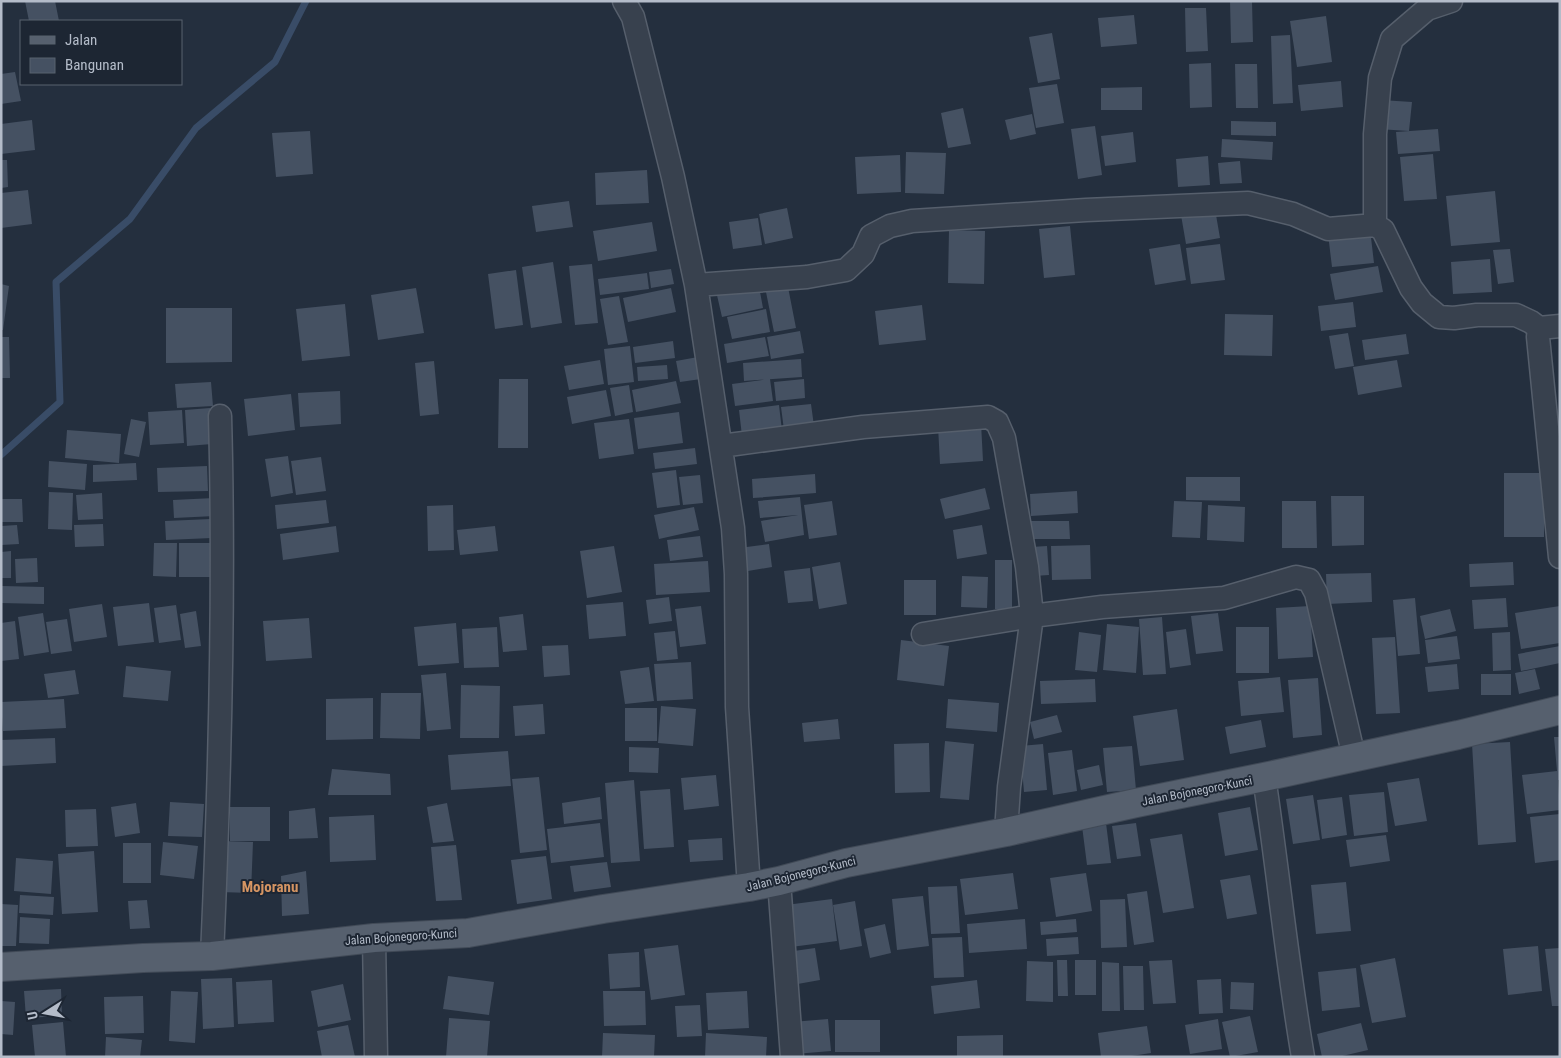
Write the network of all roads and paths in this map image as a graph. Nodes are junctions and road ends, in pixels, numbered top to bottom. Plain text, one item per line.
1 (1451, 1) edge
2 (628, 9) edge
3 (1375, 225) junction
4 (696, 285) junction
5 (1549, 327) edge
6 (220, 416) dead end
7 (721, 446) junction
8 (1560, 556) edge
9 (1032, 616) junction
10 (923, 634) dead end
11 (1560, 710) edge
12 (1354, 757) junction
13 (1264, 777) junction
14 (1006, 832) junction
15 (779, 881) junction
16 (750, 887) junction
17 (374, 938) junction
18 (212, 956) junction
19 (1, 968) edge
20 (376, 1057) edge
21 (792, 1057) edge
22 (1303, 1057) edge

1 - 3 street
2 - 4 street
3 - 4 street
3 - 5 street
4 - 7 street
5 - 8 street
6 - 18 street
7 - 9 street
7 - 16 street
9 - 10 street
9 - 12 street
9 - 14 street
11 - 12 main road, Jalan Bojonegoro-Kunci
12 - 13 main road, Jalan Bojonegoro-Kunci
13 - 14 main road, Jalan Bojonegoro-Kunci
13 - 22 street
14 - 15 main road, Jalan Bojonegoro-Kunci
15 - 16 main road, Jalan Bojonegoro-Kunci
15 - 21 street
16 - 17 main road, Jalan Bojonegoro-Kunci
17 - 18 main road, Jalan Bojonegoro-Kunci
17 - 20 street
18 - 19 main road, Jalan Bojonegoro-Kunci

